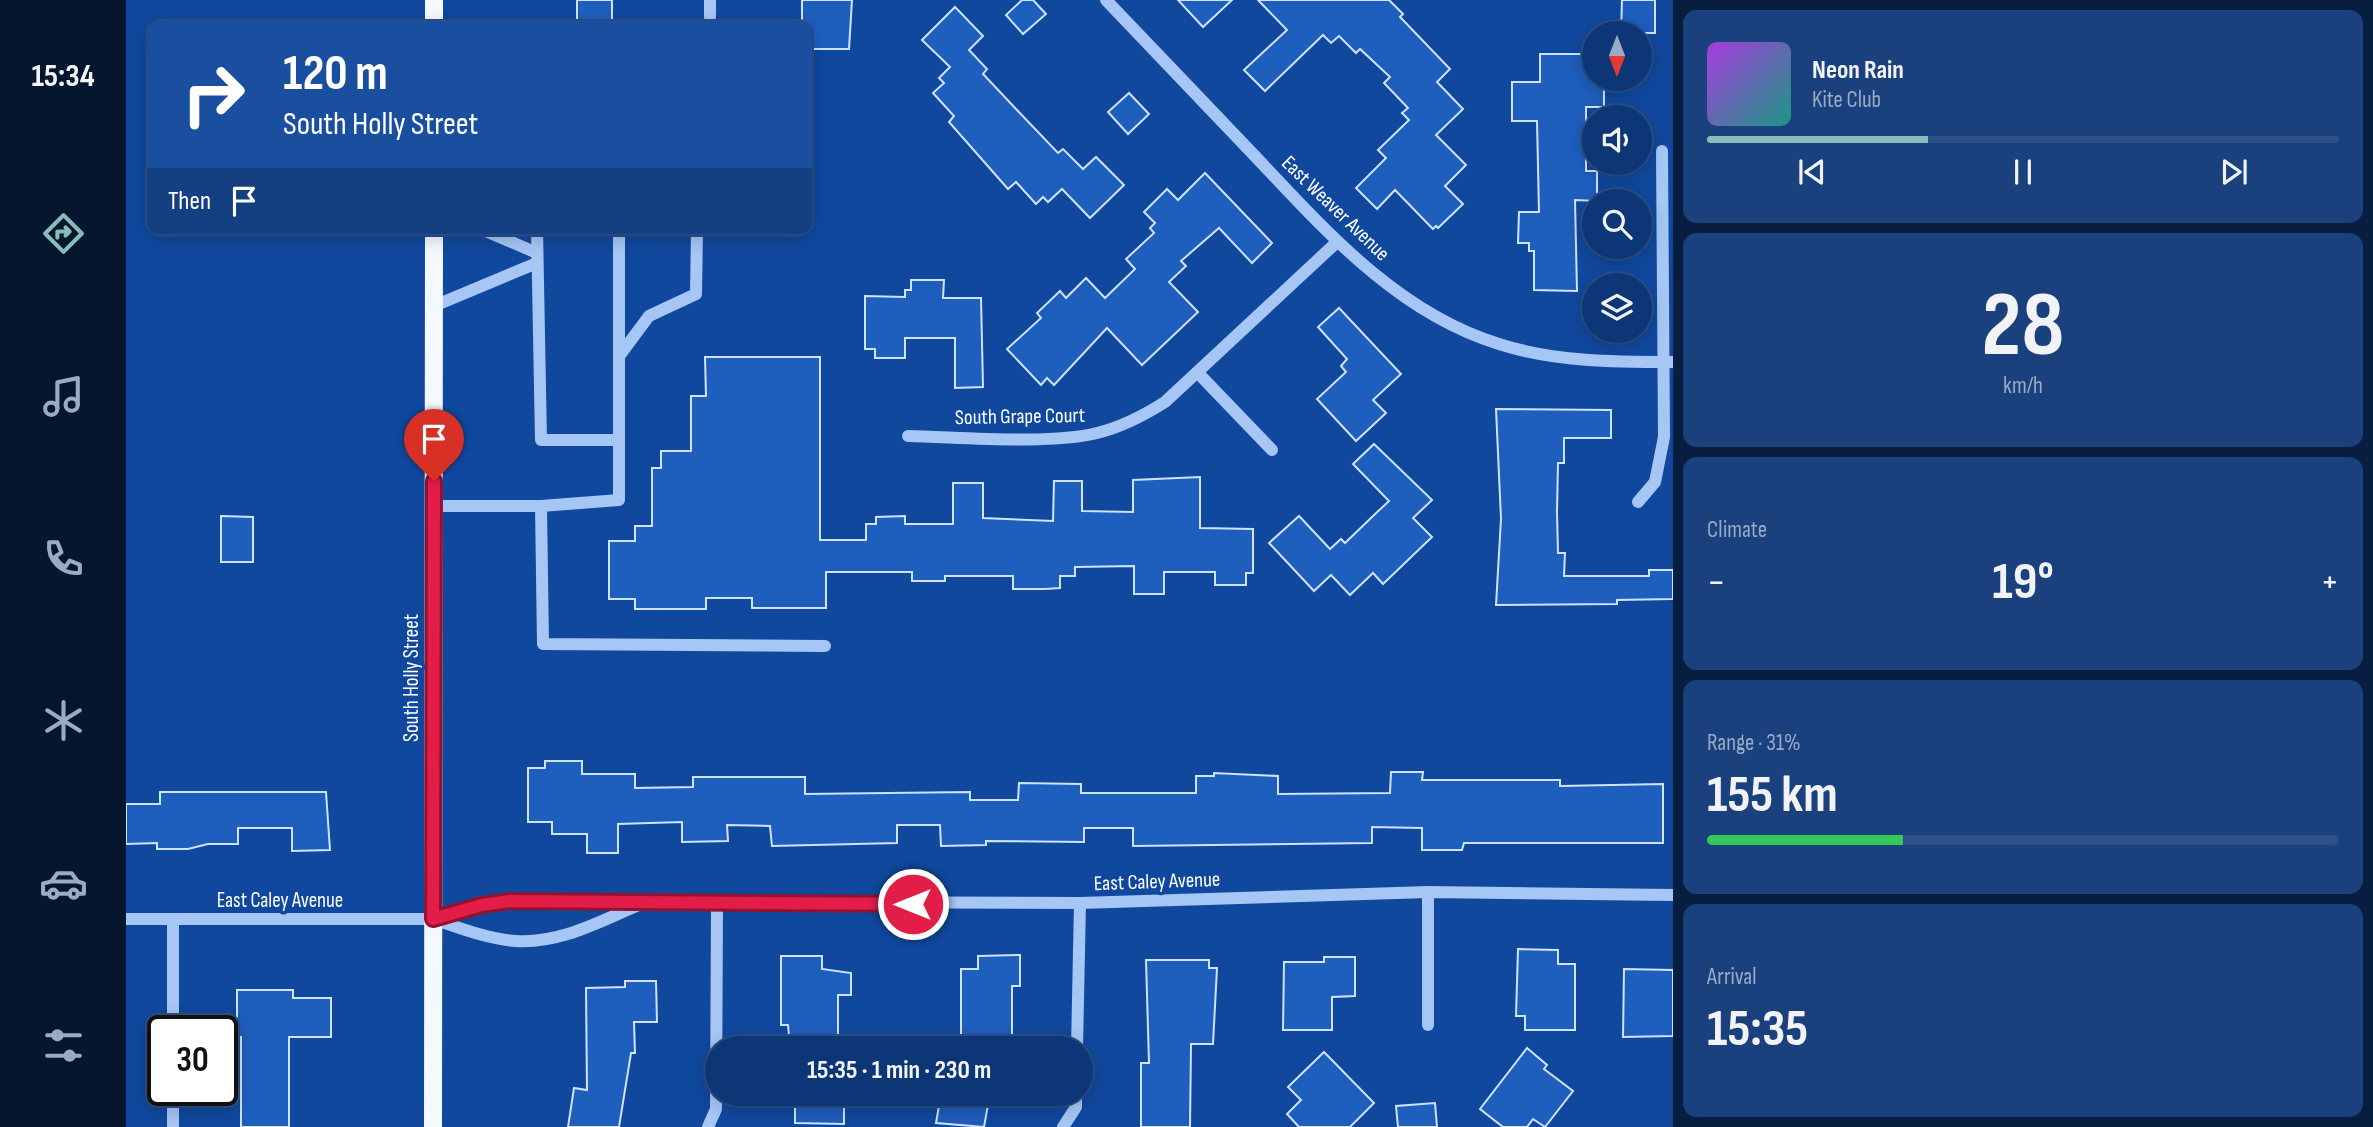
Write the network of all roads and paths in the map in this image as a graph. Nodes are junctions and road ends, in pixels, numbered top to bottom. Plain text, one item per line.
1 (434, 0) edge
2 (710, 0) edge
3 (1107, 0) edge
4 (710, 17) dead end
5 (434, 21) edge
6 (1662, 151) dead end
7 (434, 235) edge
8 (493, 235) edge
9 (537, 235) edge
10 (619, 235) edge
11 (698, 235) edge
12 (1337, 242) junction
13 (537, 258) junction
14 (434, 306) junction
15 (619, 355) junction
16 (1669, 362) edge
17 (1198, 373) junction
18 (908, 436) dead end
19 (619, 440) junction
20 (1272, 450) dead end
21 (1637, 502) dead end
22 (433, 506) junction
23 (541, 506) junction
24 (824, 646) dead end
25 (1428, 892) junction
26 (1673, 895) edge
27 (643, 903) junction
28 (1080, 903) junction
29 (717, 904) junction
30 (126, 919) edge
31 (173, 919) junction
32 (433, 919) junction
33 (173, 1015) edge
34 (1428, 1025) dead end
35 (1077, 1036) edge
36 (173, 1106) edge
37 (1076, 1106) edge
38 (173, 1127) edge
39 (433, 1127) edge
40 (708, 1127) edge
41 (1063, 1127) edge

1 - 5 main road
2 - 4 street
3 - 12 street, East Weaver Avenue
6 - 16 street
7 - 14 main road, South Holly Street
8 - 13 street
9 - 13 street
10 - 15 street
11 - 15 street
12 - 16 street, East Weaver Avenue
12 - 17 street, South Grape Court
13 - 14 street
13 - 19 street
14 - 22 main road, South Holly Street
15 - 19 street
16 - 21 street
17 - 18 street, South Grape Court
17 - 20 street
19 - 23 street
22 - 23 street
22 - 32 main road, South Holly Street
23 - 24 street
25 - 26 street, East Caley Avenue
25 - 28 street, East Caley Avenue
25 - 34 street
27 - 29 street, East Caley Avenue
27 - 32 street, East Caley Avenue
27 - 32 street, East Caley Avenue
28 - 29 street, East Caley Avenue
28 - 35 street
29 - 40 street
30 - 31 street, East Caley Avenue
31 - 32 street, East Caley Avenue
31 - 33 street
32 - 39 main road, South Holly Street
36 - 38 street
37 - 41 street

